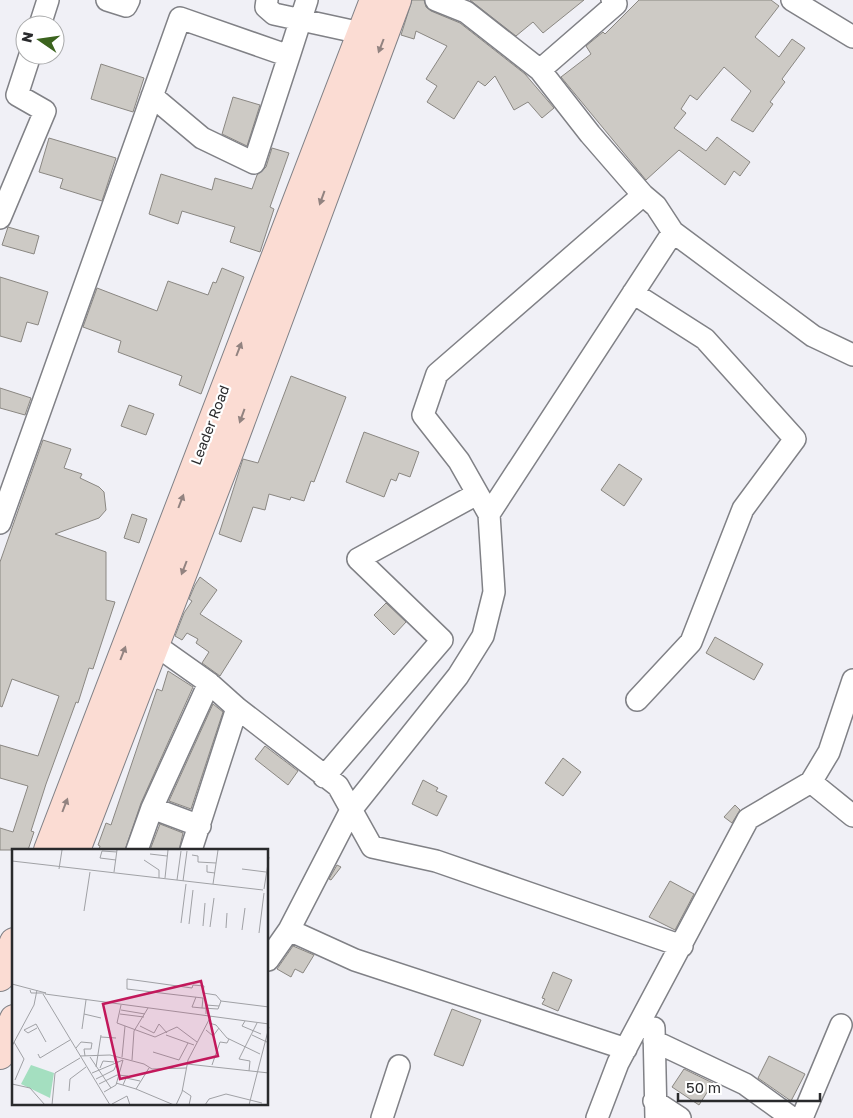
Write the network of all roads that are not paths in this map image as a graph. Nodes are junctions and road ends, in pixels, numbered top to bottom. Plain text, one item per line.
1 (48, 0) edge
2 (107, 0) edge
3 (129, 0) edge
4 (267, 0) edge
5 (374, 0) edge
6 (397, 0) edge
7 (436, 0) edge
8 (612, 0) edge
9 (792, 0) edge
10 (471, 6) edge
11 (304, 9) edge
12 (43, 15) edge
13 (361, 33) junction
14 (853, 37) edge
15 (289, 56) junction
16 (27, 65) edge
17 (540, 70) junction
18 (152, 96) junction
19 (643, 195) junction
20 (0, 218) edge
21 (673, 232) junction
22 (633, 293) junction
23 (853, 356) edge
24 (477, 494) junction
25 (489, 514) junction
26 (0, 523) edge
27 (154, 644) junction
28 (853, 680) edge
29 (209, 683) junction
30 (637, 700) dead end
31 (237, 708) junction
32 (324, 777) junction
33 (811, 782) junction
34 (152, 808) junction
35 (351, 810) junction
36 (853, 816) edge
37 (200, 826) junction
38 (48, 849) edge
39 (76, 849) edge
40 (137, 849) edge
41 (191, 849) edge
42 (289, 930) junction
43 (682, 946) junction
44 (12, 947) edge
45 (269, 959) edge
46 (0, 977) edge
47 (654, 998) junction
48 (12, 1024) edge
49 (841, 1025) dead end
50 (654, 1041) junction
51 (626, 1049) junction
52 (0, 1055) edge
53 (399, 1066) dead end
54 (655, 1109) edge
55 (382, 1118) edge
56 (597, 1118) edge
57 (680, 1118) edge
58 (792, 1118) edge
59 (802, 1118) edge

1 - 12 street
2 - 3 street
4 - 11 street
5 - 13 main road, Leader Road
6 -> 27 main road, Leader Road
7 - 10 street
8 - 17 street
9 - 14 street
10 - 17 street
11 - 13 street
11 - 15 street
38 -> 13 main road, Leader Road
15 - 18 street
15 - 18 street
16 - 20 street
17 - 19 street
18 - 26 street
19 - 21 street
19 - 24 street
21 - 22 street
21 - 23 street
22 - 25 street
22 - 30 street
24 - 25 street
24 - 32 street
25 - 35 street
27 - 29 street
27 - 39 main road, Leader Road
28 - 33 street
29 - 31 street
29 - 34 street
31 - 32 street
31 - 37 street
32 - 35 street
33 - 36 street
33 - 43 street
34 - 37 street
34 - 40 street
35 - 42 street
35 - 43 street
37 - 41 street
42 - 45 street
42 - 51 street
43 - 47 street
44 - 46 main road
47 - 50 street
47 - 51 street
48 - 52 main road
49 - 59 street
50 - 54 street
50 - 58 street
51 - 56 street
53 - 55 street
54 - 57 street

